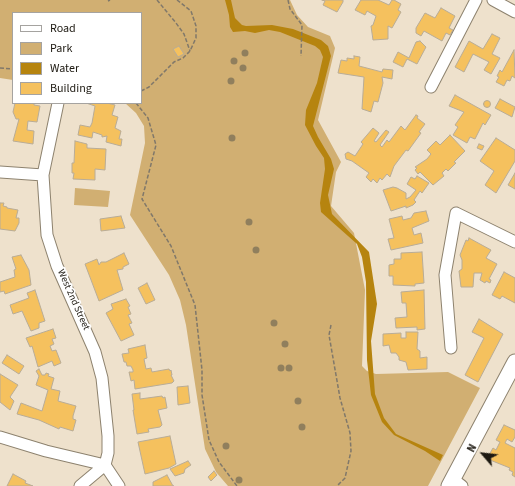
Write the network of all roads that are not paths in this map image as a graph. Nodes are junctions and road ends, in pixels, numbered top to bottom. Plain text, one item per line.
1 (476, 0) edge
2 (493, 0) edge
3 (515, 12) edge
4 (431, 87) dead end
5 (58, 104) edge
6 (0, 172) edge
7 (43, 175) junction
8 (515, 242) edge
9 (451, 348) dead end
10 (515, 362) edge
11 (0, 437) edge
12 (105, 465) junction
13 (455, 484) edge
14 (80, 486) edge
15 (120, 486) edge

1 - 4 street
2 - 3 street
5 - 7 street, West 2nd Street
6 - 7 street
7 - 12 street, West 2nd Street
8 - 9 street
10 - 13 main road
11 - 12 street
12 - 14 street
12 - 15 street

